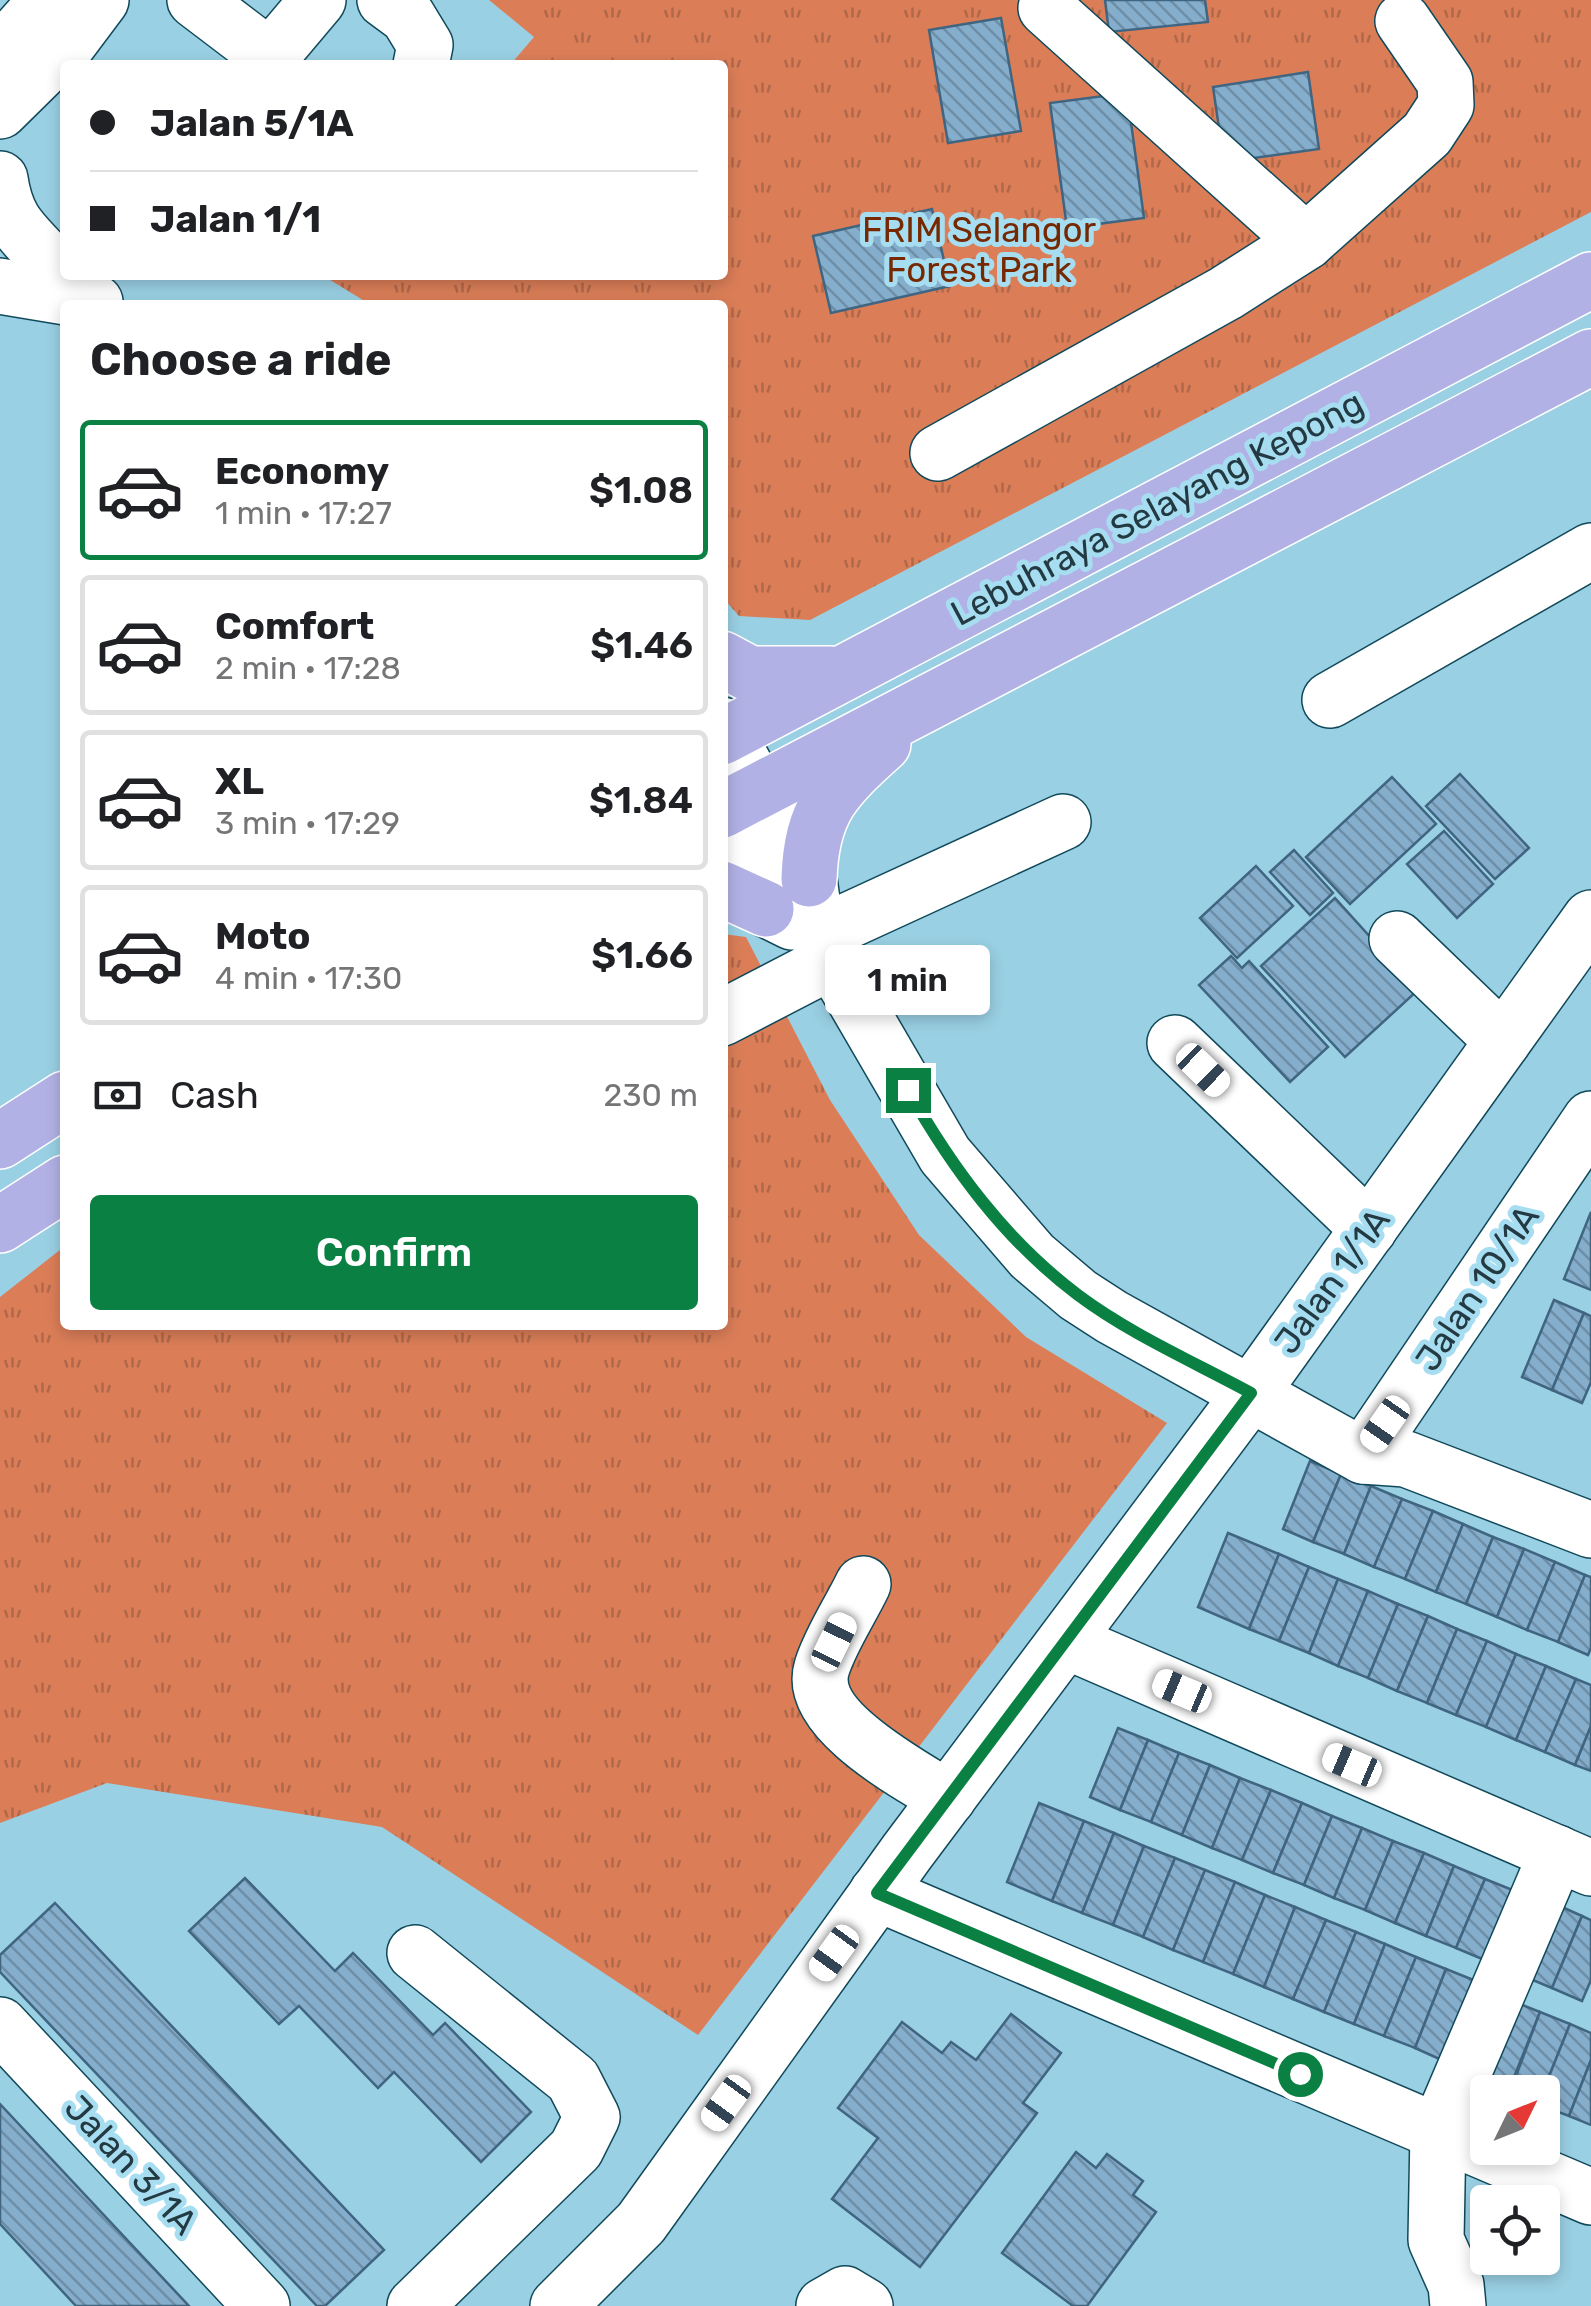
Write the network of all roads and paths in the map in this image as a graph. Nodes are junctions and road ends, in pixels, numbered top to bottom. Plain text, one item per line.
1 (100, 0) edge
2 (196, 0) edge
3 (318, 0) edge
4 (385, 0) edge
5 (1403, 7) edge
6 (1046, 8) dead end
7 (71, 36) edge
8 (265, 60) edge
9 (267, 60) edge
10 (422, 60) edge
11 (4, 88) edge
12 (0, 167) edge
13 (0, 179) edge
14 (1306, 242) junction
15 (60, 272) edge
16 (69, 280) edge
17 (1591, 280) edge
18 (0, 286) edge
19 (82, 300) edge
20 (92, 300) edge
21 (1591, 358) edge
22 (938, 453) dead end
23 (1591, 551) edge
24 (728, 662) edge
25 (843, 673) junction
26 (1330, 700) dead end
27 (926, 705) junction
28 (728, 730) edge
29 (728, 748) edge
30 (741, 800) edge
31 (1064, 822) dead end
32 (728, 838) edge
33 (766, 892) edge
34 (1591, 918) edge
35 (1397, 938) dead end
36 (825, 948) junction
37 (728, 1014) edge
38 (1503, 1041) junction
39 (1175, 1043) dead end
40 (60, 1103) edge
41 (0, 1141) edge
42 (1584, 1141) edge
43 (60, 1186) edge
44 (0, 1225) edge
45 (1369, 1229) junction
46 (1251, 1393) junction
47 (1385, 1446) junction
48 (1591, 1530) edge
49 (863, 1584) dead end
50 (1066, 1641) junction
51 (948, 1798) junction
52 (1574, 1861) edge
53 (877, 1893) junction
54 (415, 1953) dead end
55 (0, 2024) edge
56 (1438, 2132) junction
57 (1591, 2197) edge
58 (262, 2306) edge
59 (416, 2306) edge
60 (558, 2306) edge
61 (824, 2306) edge
62 (865, 2306) edge
63 (1458, 2306) edge

1 - 7 street
2 - 8 street
3 - 9 street
4 - 10 street
5 - 14 street
6 - 14 street
7 - 11 street
11 - 12 street
13 - 15 street
14 - 22 street
16 - 20 street
17 - 25 main road, Lebuhraya Selayang Kepong
18 - 19 street
21 - 27 main road, Lebuhraya Selayang Kepong
23 - 26 street
24 - 25 main road
25 - 28 main road, Lebuhraya Selayang Kepong
27 - 30 main road, Lebuhraya Selayang Kepong
27 - 33 main road
29 - 30 street
30 - 33 street
31 - 36 street
32 - 33 street
33 - 36 street
34 - 38 street, Jalan 1/1A
35 - 38 street
36 - 37 street
36 - 46 street
38 - 45 street, Jalan 1/1A
39 - 45 street
40 - 41 main road
42 - 47 street, Jalan 10/1A
43 - 44 main road
45 - 46 street, Jalan 1/1A
46 - 47 street
46 - 50 street, Jalan 1/1A
47 - 48 street
49 - 51 street
50 - 51 street, Jalan 1/1A
50 - 52 street
51 - 53 street, Jalan 1/1A
52 - 56 street
53 - 56 street
53 - 60 street, Jalan 1/1A
54 - 59 street
55 - 58 street, Jalan 3/1A
56 - 57 street
56 - 63 street
61 - 62 street

